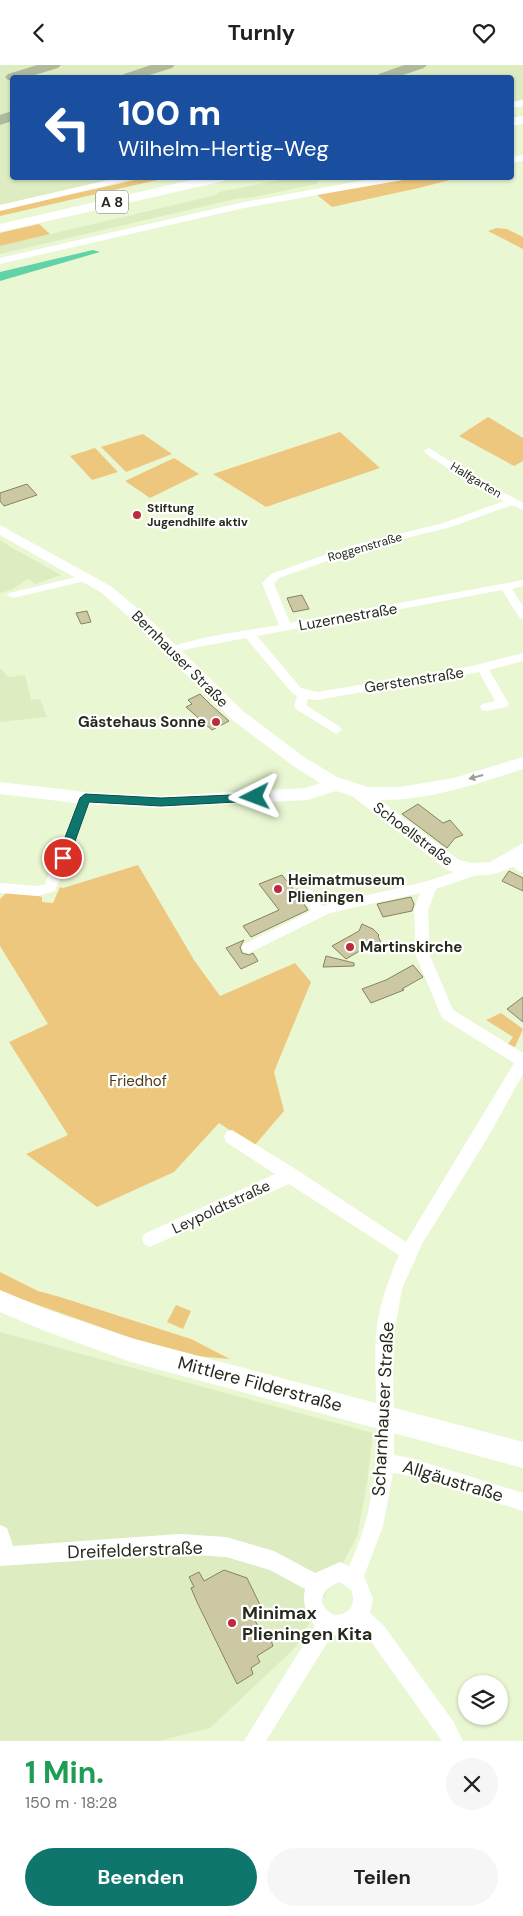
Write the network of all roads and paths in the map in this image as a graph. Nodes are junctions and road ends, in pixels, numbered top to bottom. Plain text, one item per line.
1 (124, 180) edge
2 (176, 180) edge
3 (211, 180) edge
4 (385, 180) edge
5 (0, 208) edge
6 (0, 220) edge
7 (0, 228) edge
8 (0, 261) edge
9 (430, 451) dead end
10 (512, 502) junction
11 (523, 507) edge
12 (0, 529) edge
13 (85, 578) junction
14 (523, 583) edge
15 (505, 587) junction
16 (13, 595) dead end
17 (523, 615) edge
18 (286, 628) junction
19 (250, 635) junction
20 (173, 651) junction
21 (523, 657) edge
22 (482, 668) junction
23 (304, 694) junction
24 (486, 707) dead end
25 (336, 730) dead end
26 (523, 763) edge
27 (335, 785) junction
28 (0, 787) edge
29 (357, 791) joint
30 (85, 798) junction
31 (379, 800) junction
32 (520, 858) edge
33 (450, 872) junction
34 (430, 886) junction
35 (0, 888) edge
36 (306, 894) dead end
37 (320, 913) junction
38 (249, 948) dead end
39 (523, 1060) edge
40 (232, 1137) dead end
41 (291, 1175) junction
42 (150, 1239) dead end
43 (408, 1251) junction
44 (0, 1301) edge
45 (523, 1455) edge
46 (384, 1461) junction
47 (523, 1502) edge
48 (0, 1535) edge
49 (3, 1555) edge
50 (353, 1578) junction
51 (316, 1584) junction
52 (359, 1616) junction
53 (328, 1624) junction
54 (254, 1741) edge
55 (453, 1741) edge

1 - 5 main road
2 - 6 highway, A 8
3 - 7 highway, A 8
4 - 8 main road
9 - 10 street, Halfgarten
10 - 11 street, Halfgarten
10 - 18 street, Roggenstraße
12 - 13 main road, Bernhauser Straße
13 - 16 street
13 - 20 main road, Bernhauser Straße
14 - 15 street, Luzernestraße
15 - 17 street
15 - 18 street, Luzernestraße
18 - 19 street, Luzernestraße
19 - 20 street, Luzernestraße
19 - 23 street
20 - 27 main road, Bernhauser Straße
21 - 22 street, Gerstenstraße
22 - 23 street, Gerstenstraße
22 - 24 street
23 - 25 street
26 -> 31 main road
27 - 29 main road, Bernhauser Straße
27 - 30 main road
28 - 30 main road
29 - 31 main road, Schoellstraße
30 - 35 street
31 - 33 main road, Schoellstraße
32 - 33 main road, Schoellstraße
33 - 34 street
34 - 37 street
34 - 39 street
36 - 37 street
37 - 38 street
39 - 43 street, Scharnhauser Straße
40 - 41 street, Leypoldtstraße
41 - 42 street, Leypoldtstraße
41 - 43 street, Leypoldtstraße
43 - 46 street, Scharnhauser Straße
44 - 45 main road, Mittlere Filderstraße
46 - 47 street, Allgäustraße
46 - 50 street, Scharnhauser Straße
48 - 49 street, Dreifelderstraße
49 - 51 street, Dreifelderstraße
50 - 51 street
50 - 52 street
51 - 53 street
52 - 53 street
52 - 55 street
53 - 54 street

